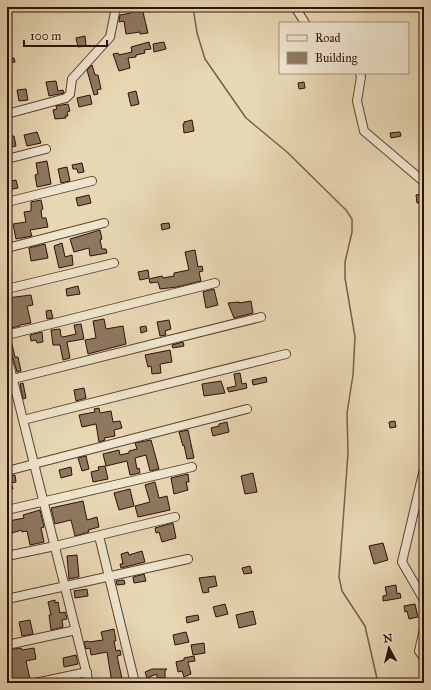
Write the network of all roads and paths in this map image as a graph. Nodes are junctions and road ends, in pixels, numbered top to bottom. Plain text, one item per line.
1 (116, 7) edge
2 (295, 7) edge
3 (304, 22) edge
4 (360, 74) edge
5 (7, 114) edge
6 (46, 149) dead end
7 (7, 159) edge
8 (92, 181) dead end
9 (424, 182) edge
10 (7, 202) edge
11 (104, 223) dead end
12 (7, 248) edge
13 (114, 263) dead end
14 (215, 283) dead end
15 (7, 290) edge
16 (261, 317) dead end
17 (7, 335) edge
18 (286, 354) dead end
19 (7, 356) edge
20 (13, 379) junction
21 (247, 409) dead end
22 (23, 420) junction
23 (34, 465) junction
24 (192, 467) dead end
25 (424, 469) edge
26 (7, 471) edge
27 (44, 502) junction
28 (7, 510) edge
29 (175, 517) dead end
30 (99, 536) junction
31 (55, 546) junction
32 (7, 556) edge
33 (188, 559) dead end
34 (109, 576) junction
35 (65, 586) junction
36 (7, 599) edge
37 (424, 600) edge
38 (424, 628) edge
39 (76, 630) junction
40 (7, 645) edge
41 (424, 658) edge
42 (87, 672) junction
43 (35, 683) edge
44 (89, 683) edge
45 (135, 683) edge

1 - 5 street
2 - 3 street
4 - 9 street
6 - 7 street
8 - 10 street
11 - 12 street
13 - 15 street
14 - 17 street
16 - 20 street
18 - 22 street
19 - 20 street
20 - 22 street
21 - 23 street
22 - 23 street
23 - 26 street
23 - 27 street
24 - 27 street
25 - 37 street
27 - 28 street
27 - 31 street
29 - 30 street
30 - 31 street
30 - 34 street
31 - 32 street
31 - 35 street
33 - 34 street
34 - 35 street
34 - 45 street
35 - 36 street
35 - 39 street
38 - 41 street
39 - 40 street
39 - 42 street
42 - 43 street
42 - 44 street

